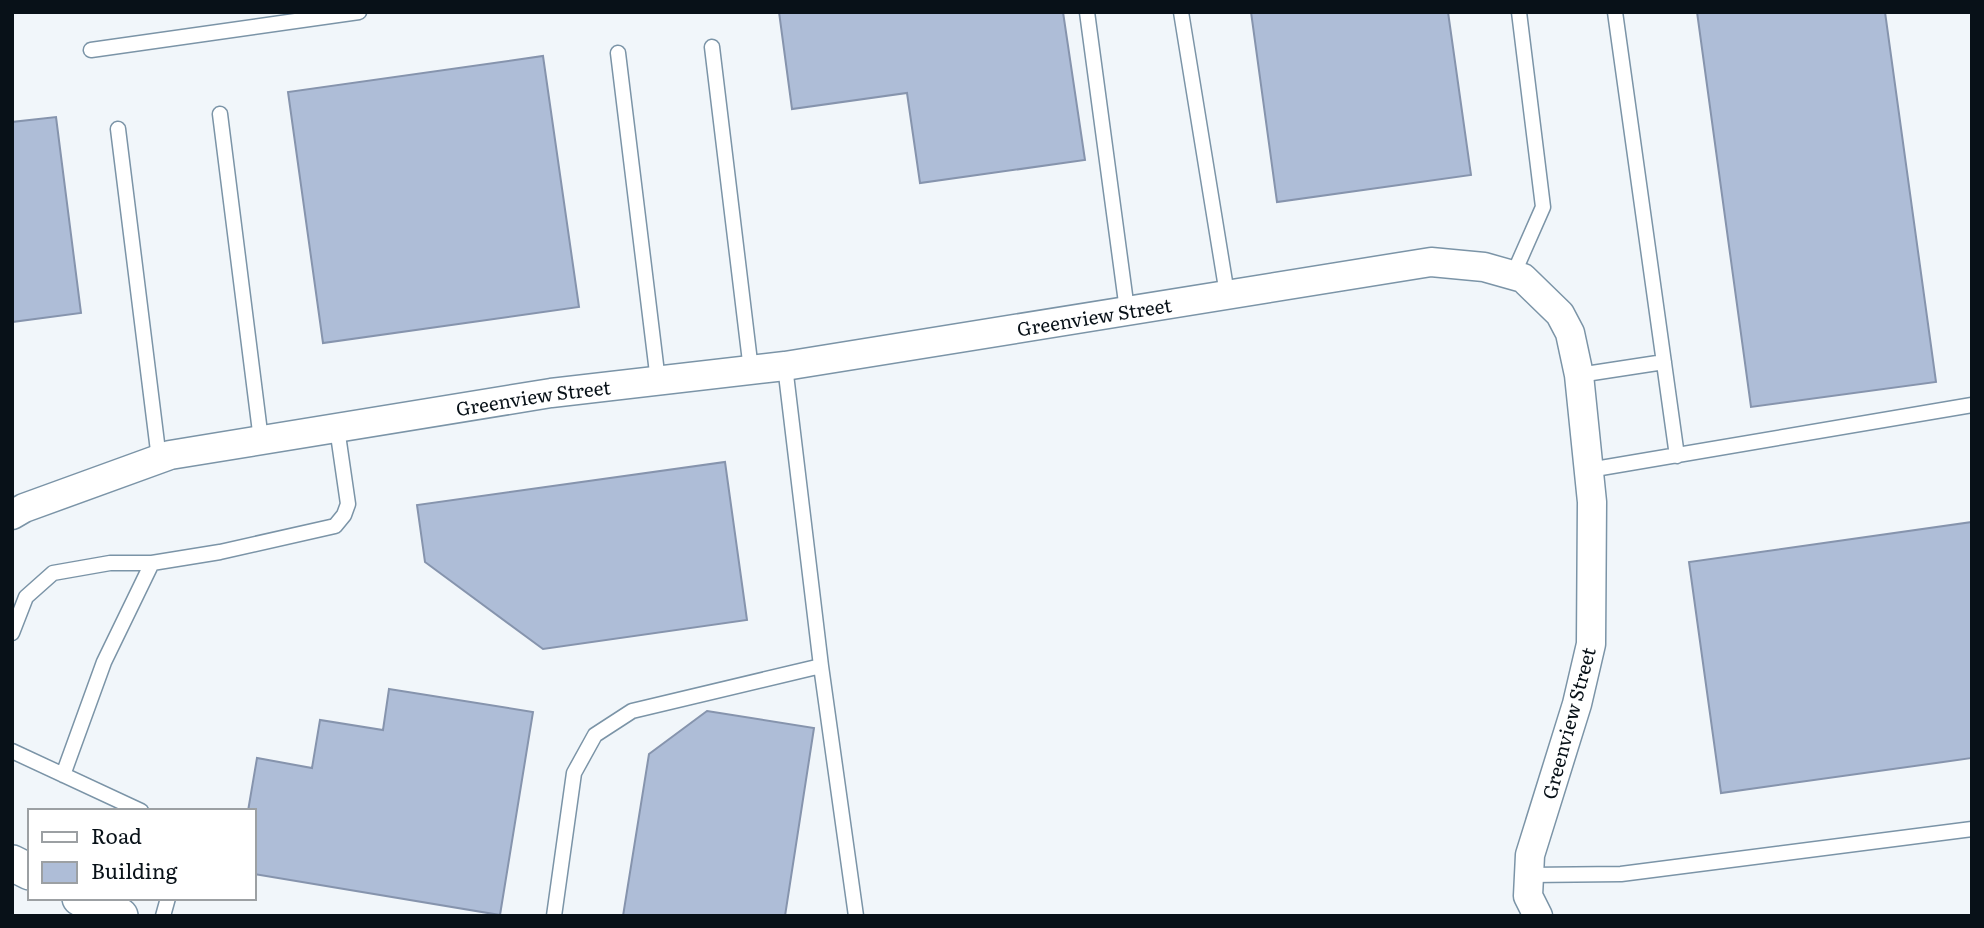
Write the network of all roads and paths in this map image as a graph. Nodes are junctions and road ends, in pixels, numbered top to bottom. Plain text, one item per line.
1 (359, 12) edge
2 (1087, 12) edge
3 (1181, 12) edge
4 (1519, 12) edge
5 (1615, 12) edge
6 (712, 47) dead end
7 (90, 51) dead end
8 (618, 52) dead end
9 (219, 114) dead end
10 (118, 129) dead end
11 (1513, 275) junction
12 (1227, 294) junction
13 (1127, 310) junction
14 (1664, 362) junction
15 (785, 366) junction
16 (751, 370) junction
17 (1580, 374) junction
18 (658, 381) junction
19 (1972, 405) edge
20 (337, 428) junction
21 (261, 440) junction
22 (1677, 456) junction
23 (159, 459) junction
24 (1589, 470) junction
25 (12, 515) edge
26 (152, 563) junction
27 (12, 633) edge
28 (821, 666) junction
29 (12, 751) edge
30 (63, 775) junction
31 (137, 809) edge
32 (1972, 829) edge
33 (12, 863) edge
34 (28, 871) edge
35 (1529, 874) junction
36 (84, 900) edge
37 (120, 916) edge
38 (554, 916) edge
39 (856, 916) edge
40 (1538, 916) edge

1 - 7 lane
2 - 13 lane
3 - 12 lane
4 - 11 lane
5 - 14 lane
6 - 16 lane
8 - 18 lane
9 - 21 lane
10 - 23 lane
11 - 12 street, Greenview Street
11 - 17 street, Greenview Street
12 - 13 street, Greenview Street
13 - 15 street, Greenview Street
14 - 17 lane
14 - 22 lane
15 - 16 street, Greenview Street
15 - 28 lane
16 - 18 street, Greenview Street
17 - 24 street, Greenview Street
18 - 20 street, Greenview Street
19 - 22 lane
20 - 21 street, Greenview Street
20 - 26 lane
21 - 23 street, Greenview Street
22 - 24 lane
23 - 25 street, Greenview Street
24 - 35 street, Greenview Street
26 - 27 lane
26 - 30 lane
28 - 38 lane
28 - 39 lane
29 - 30 lane
30 - 31 lane
32 - 35 lane
33 - 34 street
35 - 40 street, Greenview Street
36 - 37 street

